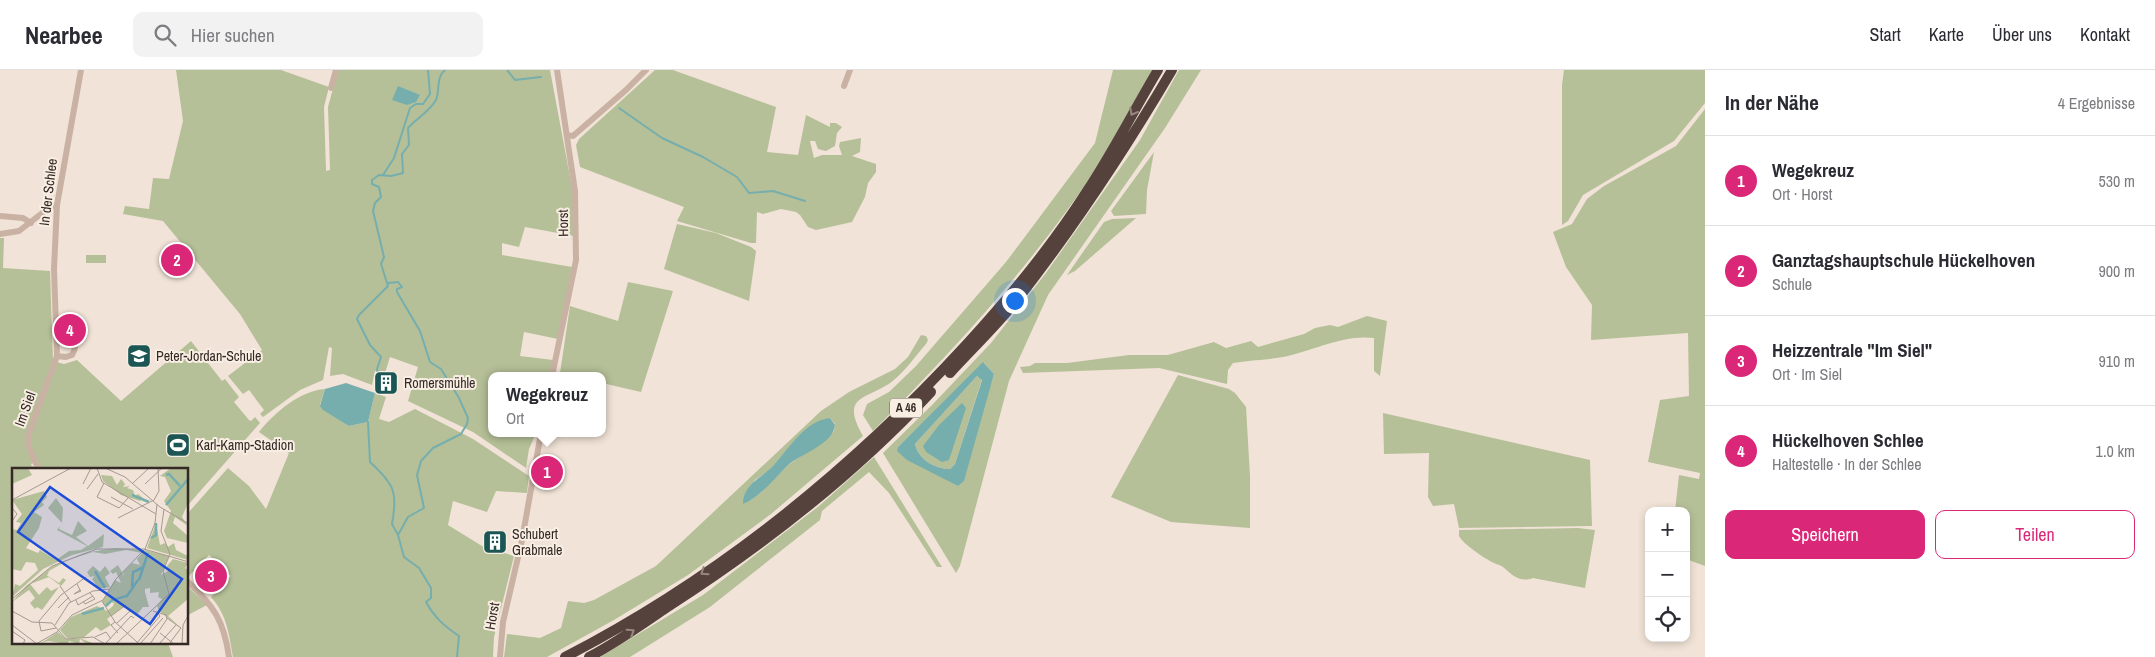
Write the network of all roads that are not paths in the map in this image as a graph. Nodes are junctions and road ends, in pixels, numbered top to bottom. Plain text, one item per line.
1 (81, 70) edge
2 (336, 70) edge
3 (557, 70) edge
4 (646, 70) edge
5 (850, 70) edge
6 (1158, 70) edge
7 (1172, 70) edge
8 (844, 86) dead end
9 (331, 88) dead end
10 (567, 135) junction
11 (57, 205) junction
12 (0, 216) edge
13 (31, 223) junction
14 (0, 234) edge
15 (56, 319) junction
16 (56, 330) junction
17 (75, 347) junction
18 (57, 356) junction
19 (553, 372) edge
20 (540, 437) edge
21 (38, 468) edge
22 (189, 583) edge
23 (229, 657) edge
24 (500, 657) edge
25 (565, 657) edge
26 (589, 657) edge

1 - 11 street, In der Schlee
2 - 9 street
3 - 10 street, Horst
4 - 10 street
5 - 8 street
6 -> 25 highway, A 46
26 -> 7 highway, A 46
10 - 19 street, Horst
11 - 13 street
11 - 15 street, In der Schlee
12 - 13 street
13 - 14 street
15 - 16 street, In der Schlee
15 - 17 street
16 - 17 street
16 - 18 street, In der Schlee
17 - 18 street
18 - 21 street, Im Siel
20 - 24 street, Horst
22 - 23 street

